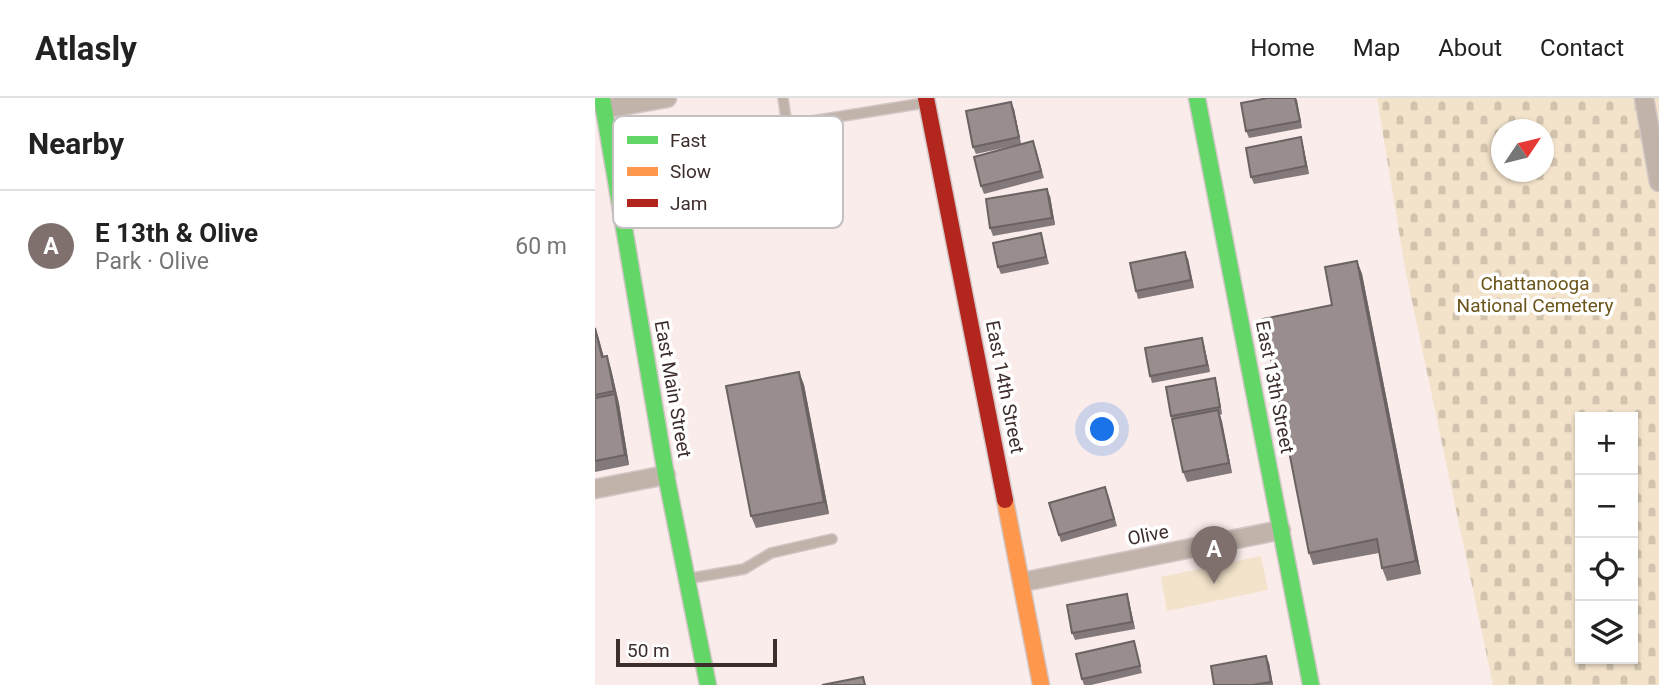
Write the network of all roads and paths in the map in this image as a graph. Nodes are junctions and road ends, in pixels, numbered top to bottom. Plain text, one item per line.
1 (667, 98) edge
2 (783, 98) edge
3 (1197, 98) edge
4 (1644, 98) edge
5 (927, 100) edge
6 (603, 104) edge
7 (786, 116) edge
8 (837, 116) edge
9 (613, 163) edge
10 (1659, 182) edge
11 (624, 228) edge
12 (666, 475) junction
13 (595, 489) edge
14 (1281, 530) junction
15 (832, 539) dead end
16 (687, 579) junction
17 (1023, 582) junction
18 (708, 685) edge
19 (1041, 685) edge
20 (1311, 685) edge

1 - 6 street
2 - 7 lane
3 - 14 street, East 13th Street
4 - 10 street
5 - 8 lane
5 - 17 street, East 14th Street
6 - 9 street, East Main Street
11 - 12 street, East Main Street
12 - 13 street
12 - 16 street, East Main Street
14 - 17 street, Olive
14 - 20 street, East 13th Street
15 - 16 lane
16 - 18 street, East Main Street
17 - 19 street, East 14th Street

